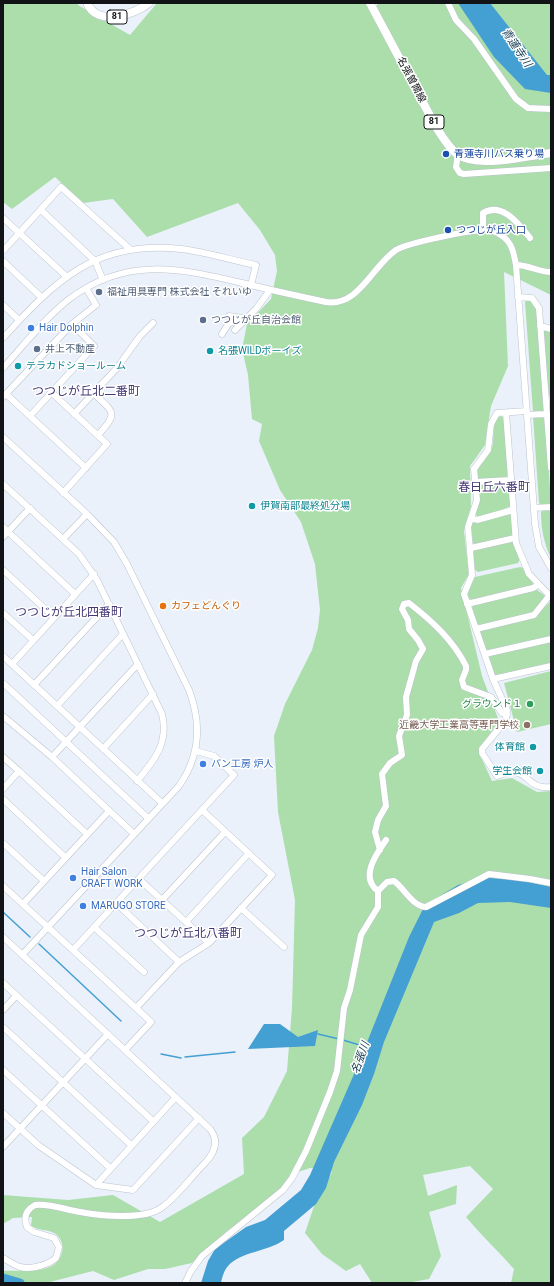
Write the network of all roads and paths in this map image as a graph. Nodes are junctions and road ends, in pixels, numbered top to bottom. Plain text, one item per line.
1 (87, 3) edge
2 (149, 3) edge
3 (370, 3) edge
4 (448, 3) edge
5 (551, 109) edge
6 (458, 154) junction
7 (551, 154) edge
8 (551, 168) edge
9 (41, 210) junction
10 (3, 218) edge
11 (483, 230) junction
12 (19, 233) junction
13 (530, 238) dead end
14 (131, 250) junction
15 (3, 251) edge
16 (3, 261) edge
17 (95, 261) junction
18 (516, 265) junction
19 (551, 272) edge
20 (66, 276) junction
21 (103, 280) junction
22 (251, 285) junction
23 (86, 288) junction
24 (270, 290) junction
25 (41, 297) junction
26 (518, 297) junction
27 (3, 305) edge
28 (229, 316) dead end
29 (246, 319) junction
30 (20, 320) junction
31 (153, 323) dead end
32 (72, 324) junction
33 (540, 326) junction
34 (551, 328) edge
35 (236, 330) dead end
36 (222, 334) dead end
37 (3, 338) edge
38 (3, 368) edge
39 (51, 392) junction
40 (93, 394) junction
41 (5, 396) edge
42 (548, 400) edge
43 (506, 413) junction
44 (527, 413) junction
45 (74, 414) junction
46 (545, 414) dead end
47 (30, 416) junction
48 (549, 426) edge
49 (98, 436) junction
50 (3, 437) edge
51 (550, 453) edge
52 (86, 468) junction
53 (551, 468) edge
54 (511, 480) junction
55 (475, 482) junction
56 (3, 484) edge
57 (63, 493) junction
58 (551, 507) edge
59 (30, 508) junction
60 (534, 508) junction
61 (513, 510) junction
62 (87, 514) junction
63 (471, 518) junction
64 (3, 527) edge
65 (8, 532) junction
66 (3, 537) edge
67 (516, 538) junction
68 (63, 539) junction
69 (471, 548) junction
70 (551, 568) edge
71 (3, 570) edge
72 (94, 574) junction
73 (538, 585) junction
74 (75, 594) junction
75 (550, 597) edge
76 (109, 604) junction
77 (467, 604) junction
78 (3, 613) edge
79 (54, 617) junction
80 (476, 629) junction
81 (123, 634) junction
82 (551, 639) edge
83 (33, 640) junction
84 (485, 654) junction
85 (3, 656) edge
86 (12, 664) junction
87 (138, 664) junction
88 (551, 666) edge
89 (493, 679) junction
90 (3, 683) edge
91 (34, 685) junction
92 (153, 694) junction
93 (57, 706) junction
94 (507, 715) junction
95 (3, 716) edge
96 (80, 727) junction
97 (66, 742) junction
98 (103, 749) junction
99 (196, 751) junction
100 (3, 757) edge
101 (52, 757) junction
102 (19, 771) junction
103 (137, 781) junction
104 (551, 787) edge
105 (3, 789) edge
106 (3, 799) edge
107 (162, 803) junction
108 (202, 810) junction
109 (109, 811) junction
110 (148, 818) junction
111 (225, 832) junction
112 (87, 834) junction
113 (134, 834) junction
114 (386, 840) dead end
115 (3, 843) edge
116 (380, 850) junction
117 (249, 853) junction
118 (66, 857) junction
119 (139, 879) junction
120 (44, 881) junction
121 (551, 883) edge
122 (3, 886) edge
123 (378, 890) junction
124 (162, 900) junction
125 (116, 903) junction
126 (23, 904) junction
127 (241, 908) junction
128 (186, 922) junction
129 (48, 927) junction
130 (94, 927) junction
131 (3, 937) edge
132 (209, 943) junction
133 (284, 947) dead end
134 (73, 950) junction
135 (22, 955) junction
136 (179, 962) junction
137 (144, 972) dead end
138 (3, 983) edge
139 (16, 996) junction
140 (136, 1008) junction
141 (3, 1010) edge
142 (3, 1027) edge
143 (108, 1034) junction
144 (125, 1050) junction
145 (85, 1058) junction
146 (3, 1070) edge
147 (63, 1082) junction
148 (176, 1097) junction
149 (42, 1105) junction
150 (3, 1113) edge
151 (199, 1118) junction
152 (153, 1121) junction
153 (20, 1129) junction
154 (132, 1145) junction
155 (3, 1147) edge
156 (110, 1168) junction
157 (96, 1185) junction
158 (3, 1258) edge
159 (185, 1283) edge

1 - 2 main road, 81
3 - 6 main road, 名張曽爾線 / 81
4 - 5 street
6 - 7 main road, 名張曽爾線 / 81
6 - 8 street
9 - 12 street
9 - 14 street
9 - 17 street
10 - 12 street
11 - 13 street
11 - 18 street
11 - 24 street
12 - 15 street
12 - 20 street
14 - 17 street
14 - 22 street
16 - 25 street
17 - 20 street
17 - 21 street
18 - 19 street
18 - 26 street
20 - 25 street
21 - 22 street
21 - 23 street
22 - 24 street
23 - 32 street
23 - 38 street
24 - 29 street
25 - 30 street
26 - 33 street
26 - 44 street
27 - 30 street
28 - 29 street
29 - 35 street
29 - 36 street
30 - 37 street
31 - 40 street
32 - 39 street
32 - 41 street
33 - 34 street
33 - 42 street
39 - 45 street
39 - 47 street
40 - 45 street
40 - 49 street
41 - 47 street
42 - 48 street
43 - 44 street
43 - 54 street
43 - 55 street
44 - 46 street
44 - 60 street
45 - 49 street
47 - 52 street
48 - 51 street
49 - 52 street
50 - 57 street
51 - 53 street
52 - 57 street
54 - 55 street
54 - 61 street
55 - 63 street
56 - 59 street
57 - 62 street
58 - 60 street
59 - 65 street
59 - 68 street
60 - 70 street
61 - 63 street
61 - 67 street
62 - 68 street
62 - 99 street
63 - 69 street
64 - 65 street
65 - 66 street
65 - 74 street
67 - 69 street
67 - 73 street
68 - 72 street
69 - 77 street
71 - 79 street
72 - 74 street
72 - 76 street
73 - 75 street
73 - 77 street
74 - 79 street
75 - 80 street
76 - 81 street
76 - 91 street
77 - 80 street
78 - 83 street
79 - 83 street
80 - 84 street
81 - 87 street
81 - 93 street
82 - 84 street
83 - 86 street
84 - 89 street
85 - 86 street
86 - 91 street
87 - 92 street
87 - 96 street
88 - 89 street
89 - 94 street
90 - 97 street
91 - 93 street
92 - 98 street
92 - 103 street
93 - 96 street
94 - 104 street
94 - 116 street
95 - 101 street
96 - 97 street
96 - 98 street
97 - 101 street
97 - 110 street
98 - 103 street
99 - 107 street
99 - 108 street
100 - 102 street
101 - 109 street
102 - 105 street
102 - 112 street
103 - 107 street
106 - 118 street
107 - 110 street
108 - 111 street
108 - 119 street
109 - 112 street
109 - 113 street
110 - 113 street
111 - 117 street
111 - 124 street
112 - 118 street
113 - 129 street
114 - 116 street
115 - 120 street
116 - 123 street
117 - 127 street
117 - 128 street
118 - 120 street
119 - 124 street
119 - 125 street
120 - 126 street
121 - 123 street
122 - 126 street
123 - 159 street
124 - 128 street
125 - 130 street
125 - 136 street
126 - 129 street
127 - 132 street
127 - 133 street
128 - 132 street
129 - 134 street
129 - 135 street
130 - 134 street
130 - 137 street
131 - 135 street
132 - 136 street
134 - 140 street
135 - 143 street
136 - 140 street
138 - 139 street
139 - 141 street
139 - 145 street
140 - 144 street
142 - 147 street
143 - 144 street
143 - 145 street
144 - 148 street
145 - 147 street
145 - 152 street
146 - 149 street
147 - 149 street
147 - 154 street
148 - 151 street
148 - 152 street
149 - 153 street
149 - 156 street
150 - 153 street
151 - 157 street
151 - 158 street
152 - 154 street
153 - 155 street
153 - 157 street
154 - 156 street
156 - 157 street

